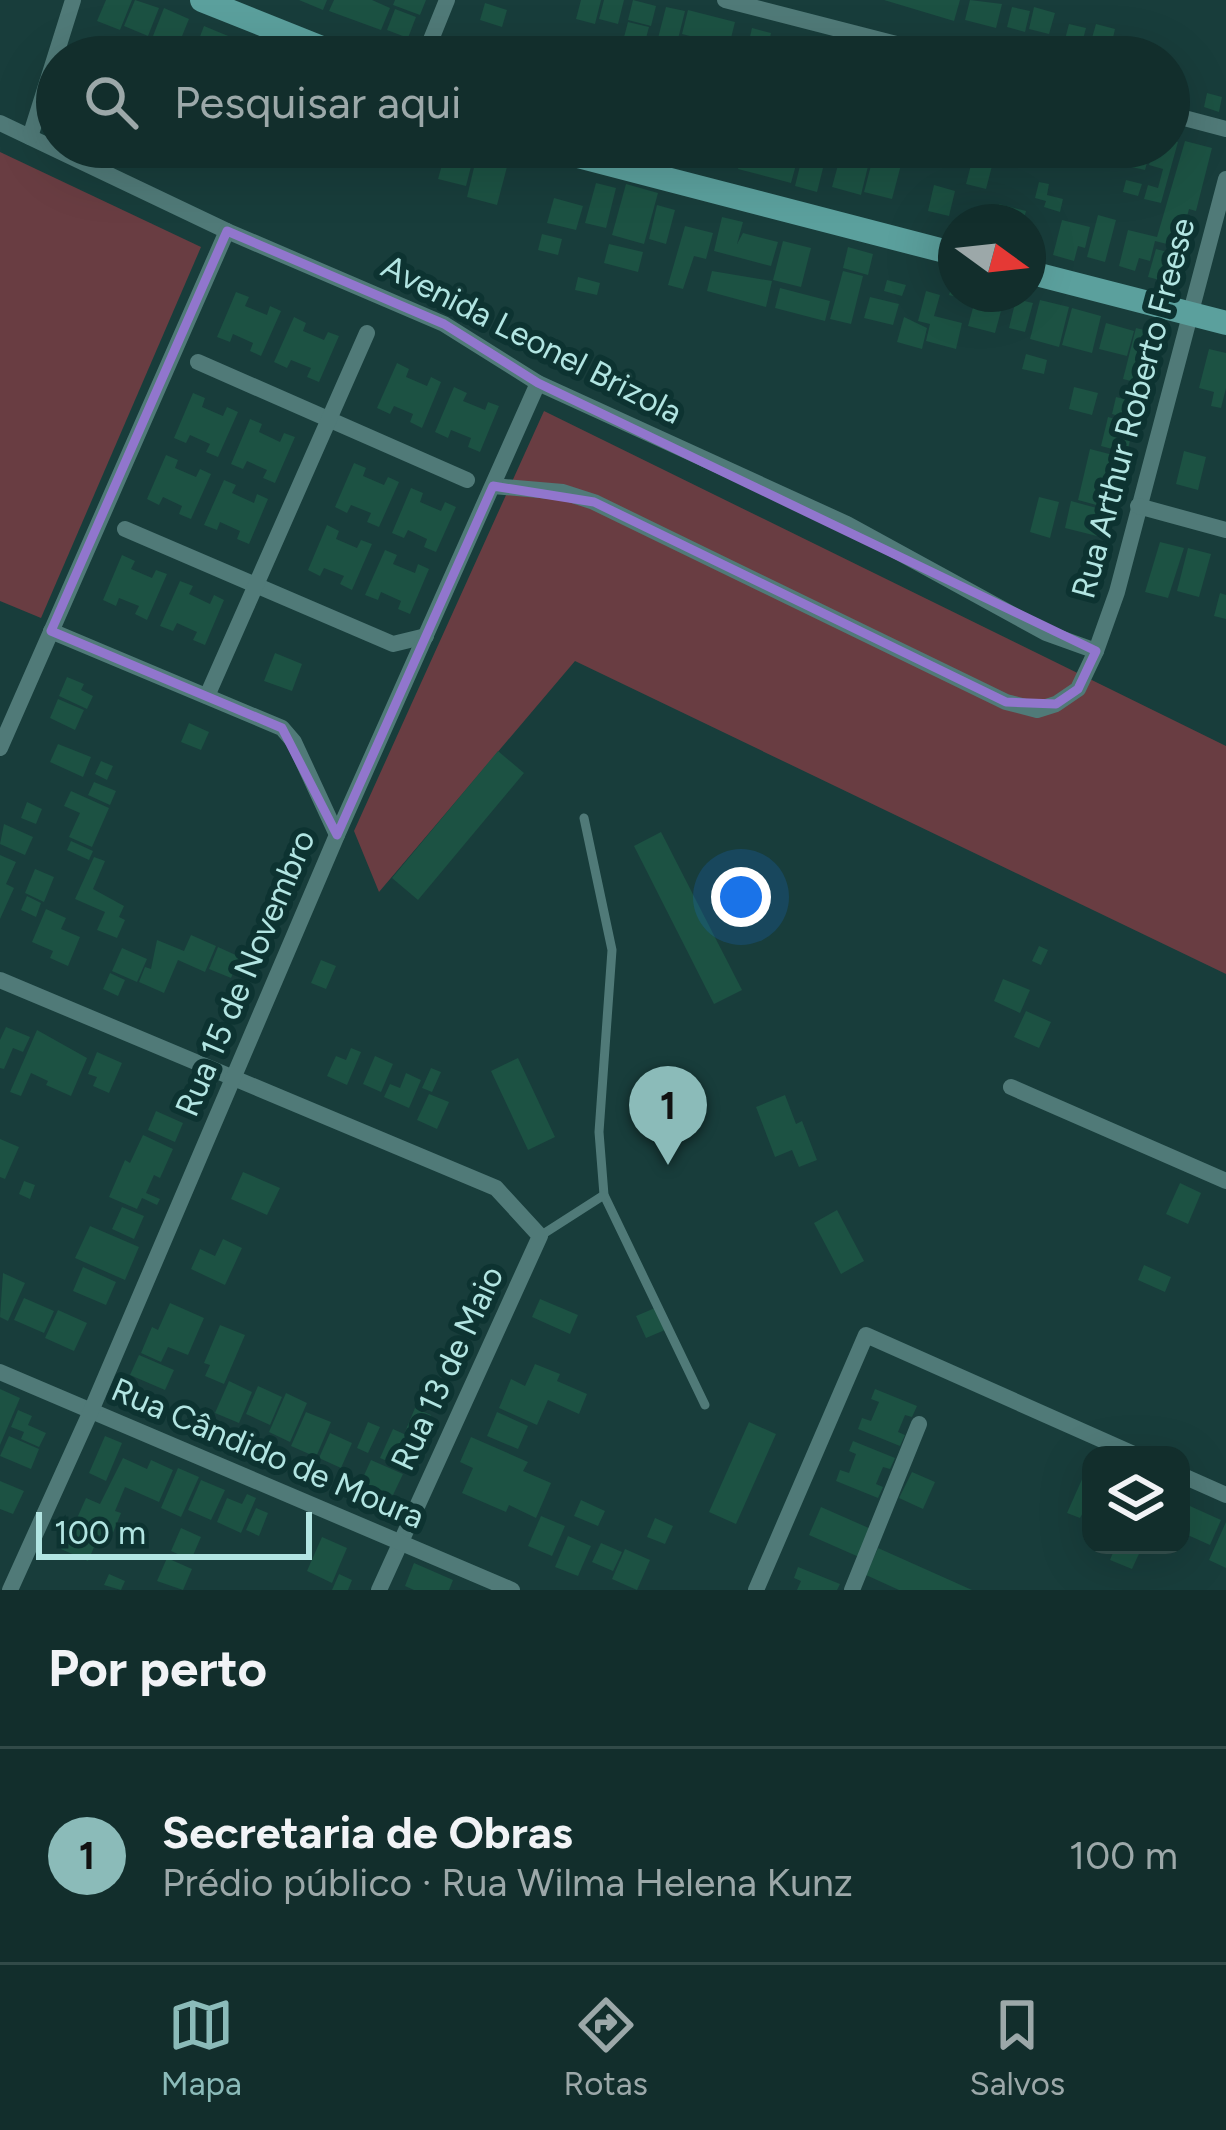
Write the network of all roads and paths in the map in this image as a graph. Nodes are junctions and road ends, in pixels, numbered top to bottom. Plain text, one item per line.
1 (74, 0) edge
2 (202, 0) edge
3 (447, 0) edge
4 (725, 0) edge
5 (62, 36) edge
6 (292, 36) edge
7 (432, 36) edge
8 (865, 36) edge
9 (36, 118) edge
10 (1190, 120) edge
11 (0, 123) edge
12 (1226, 129) edge
13 (30, 137) junction
14 (36, 140) edge
15 (95, 168) edge
16 (624, 168) edge
17 (1226, 179) edge
18 (227, 231) junction
19 (938, 249) edge
20 (1046, 277) edge
21 (1190, 314) junction
22 (1226, 323) edge
23 (367, 333) dead end
24 (198, 362) dead end
25 (538, 383) junction
26 (329, 419) junction
27 (467, 480) dead end
28 (493, 486) junction
29 (1138, 506) junction
30 (125, 530) dead end
31 (1226, 530) edge
32 (255, 584) junction
33 (51, 631) junction
34 (426, 636) junction
35 (1096, 651) junction
36 (207, 696) junction
37 (0, 748) edge
38 (584, 818) dead end
39 (337, 835) junction
40 (0, 980) edge
41 (230, 1080) junction
42 (1011, 1087) dead end
43 (1226, 1181) edge
44 (604, 1195) junction
45 (540, 1236) junction
46 (0, 1372) edge
47 (705, 1405) dead end
48 (91, 1412) junction
49 (919, 1424) dead end
50 (1116, 1446) edge
51 (1190, 1479) edge
52 (1226, 1495) edge
53 (400, 1541) junction
54 (10, 1590) edge
55 (379, 1590) edge
56 (512, 1590) edge
57 (756, 1590) edge
58 (852, 1590) edge

1 - 5 street
2 - 6 street
3 - 7 street
4 - 8 street
9 - 13 street
10 - 12 street
11 - 13 street, Avenida Leonel Brizola
13 - 14 street, Avenida Leonel Brizola
15 - 18 street, Avenida Leonel Brizola
16 - 19 street
17 - 21 street, Rua Arthur Roberto Freese
18 - 25 street, Avenida Leonel Brizola
18 - 33 street
20 - 21 street
21 - 22 street
21 - 29 street, Rua Arthur Roberto Freese
23 - 26 street
24 - 26 street
25 - 28 street, Rua 15 de Novembro
25 - 35 street, Avenida Leonel Brizola
26 - 27 street
26 - 32 street
28 - 34 street, Rua 15 de Novembro
28 - 35 street, Rua Arthur Roberto Freese
29 - 31 street
29 - 35 street, Rua Arthur Roberto Freese
30 - 32 street
32 - 34 street
32 - 36 street
33 - 36 street
33 - 37 street
34 - 39 street, Rua 15 de Novembro
36 - 39 street
38 - 44 lane
39 - 41 street, Rua 15 de Novembro
40 - 41 street
41 - 45 street
41 - 48 street, Rua 15 de Novembro
42 - 43 street
44 - 45 lane
44 - 47 lane
45 - 53 street, Rua 13 de Maio
46 - 48 street, Rua Cândido de Moura
48 - 53 street, Rua Cândido de Moura
48 - 54 street, Rua 15 de Novembro
49 - 58 street
50 - 57 street
51 - 52 street
53 - 55 street, Rua 13 de Maio
53 - 56 street, Rua Cândido de Moura

